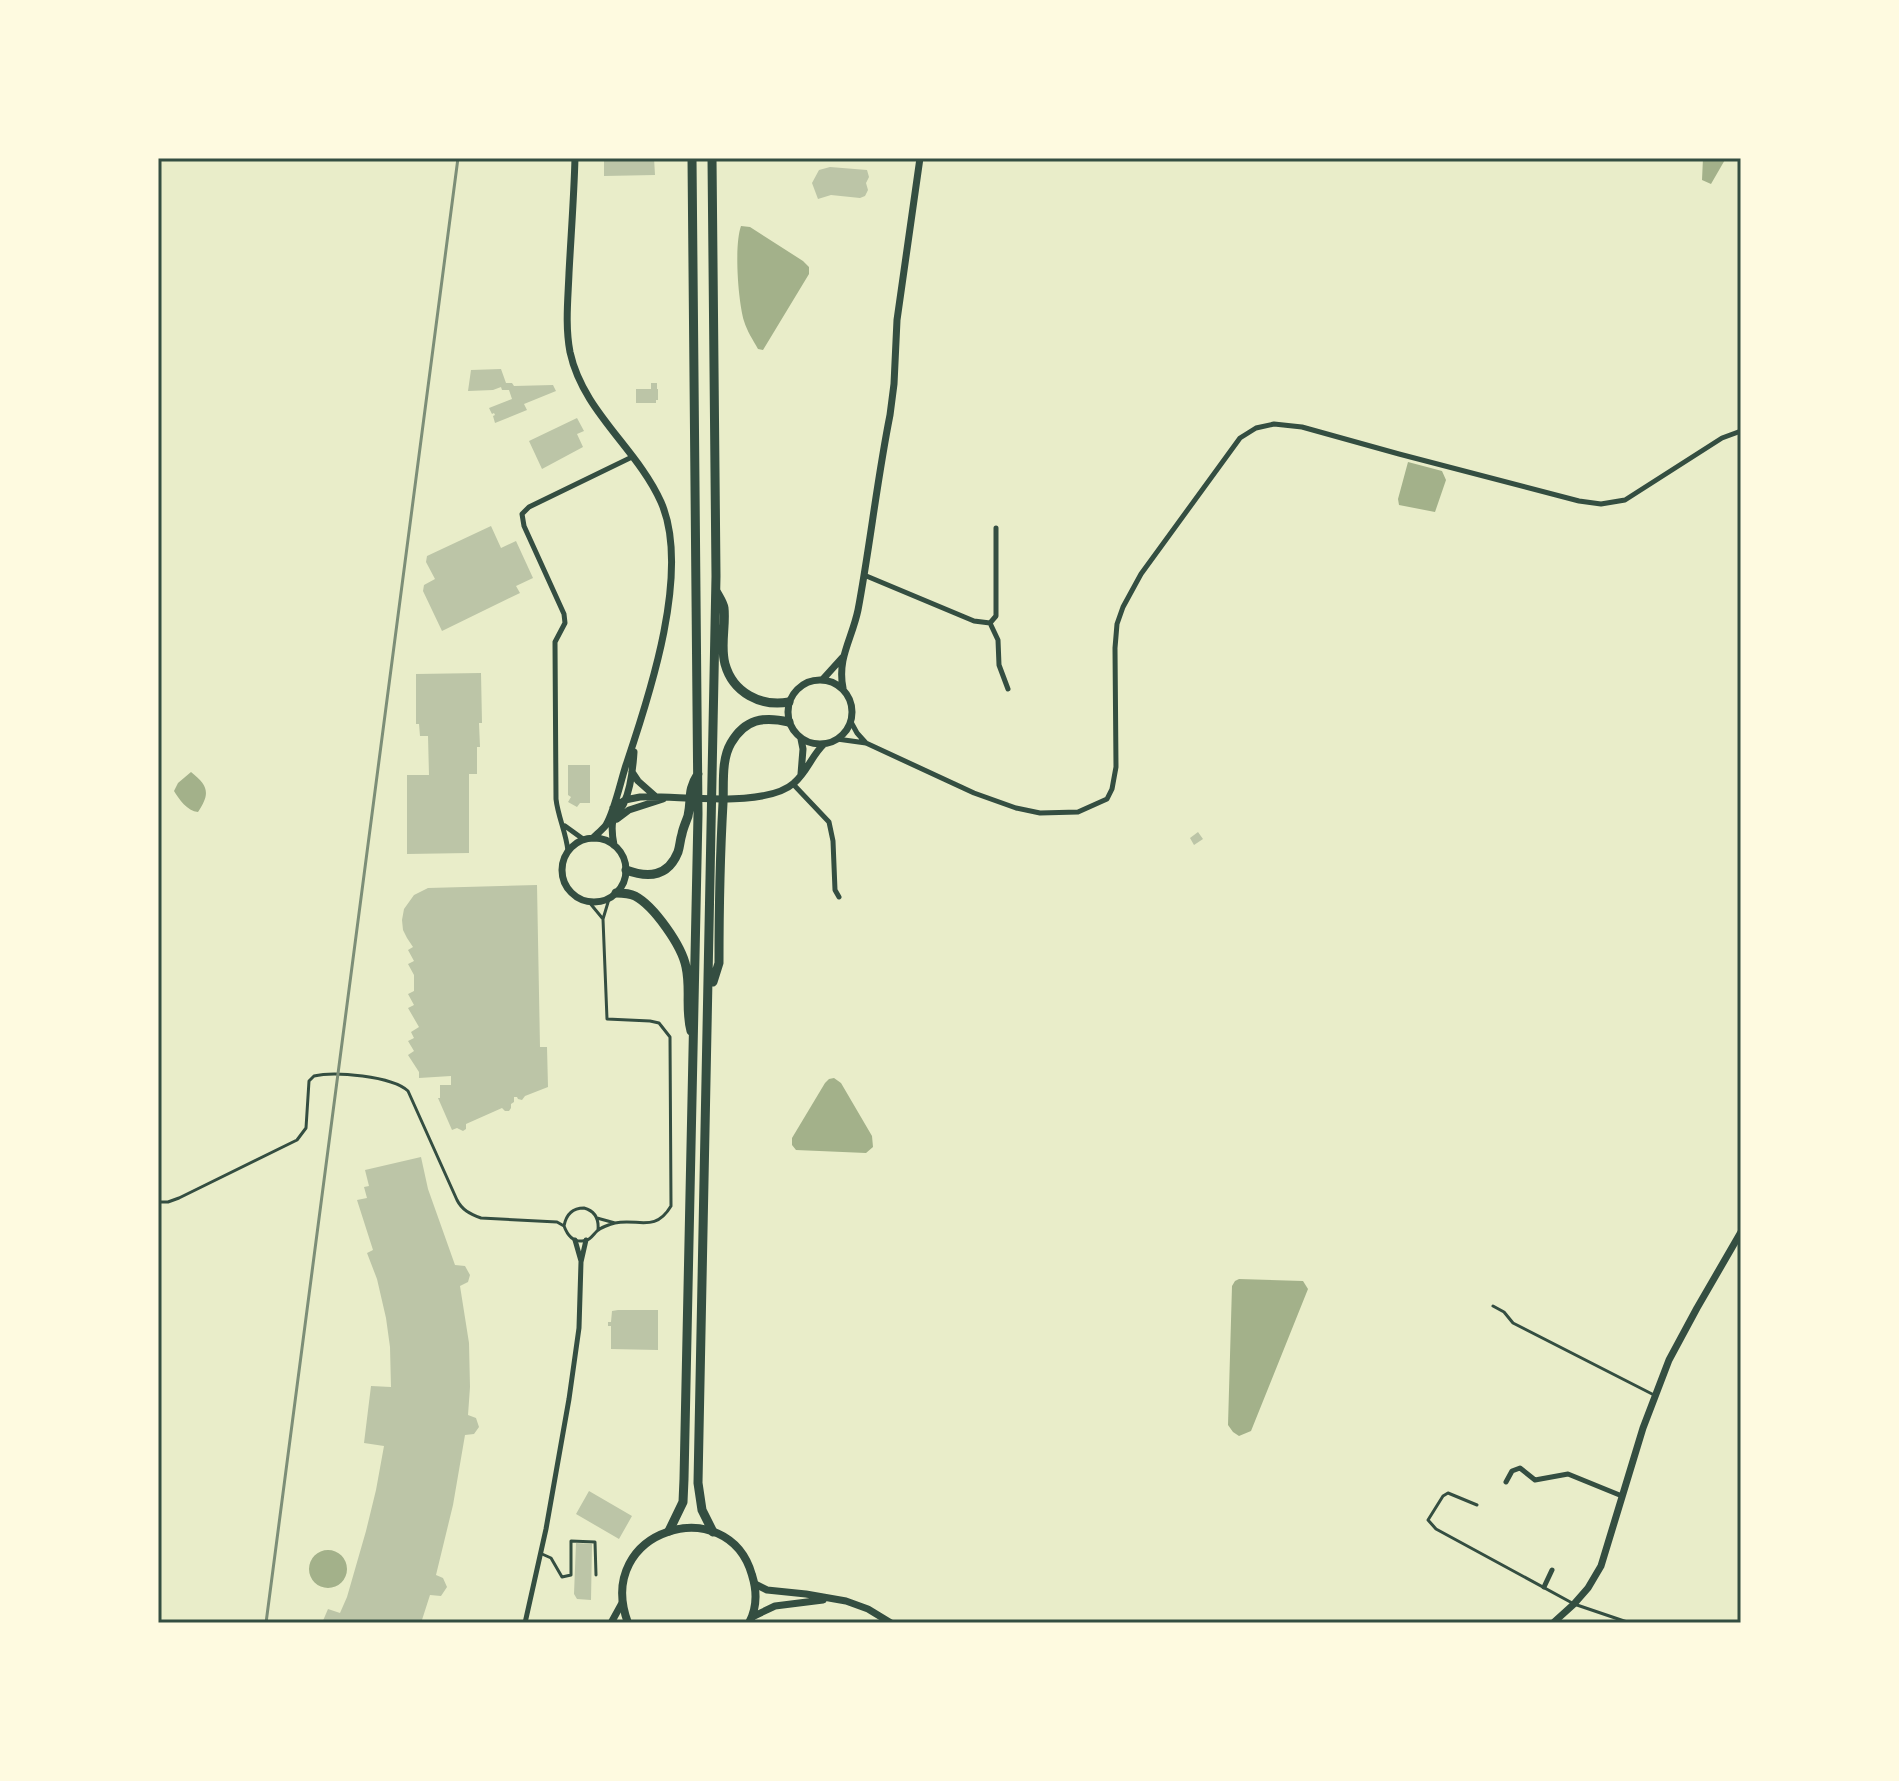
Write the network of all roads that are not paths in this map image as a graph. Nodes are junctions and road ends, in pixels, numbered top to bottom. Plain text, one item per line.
1 (575, 158) edge
2 (692, 158) edge
3 (712, 158) edge
4 (920, 158) edge
5 (1741, 431) edge
6 (632, 457) junction
7 (996, 528) dead end
8 (863, 575) junction
9 (716, 590) junction
10 (990, 623) junction
11 (842, 658) junction
12 (823, 679) junction
13 (843, 688) junction
14 (1008, 689) dead end
15 (789, 702) junction
16 (789, 722) junction
17 (851, 722) junction
18 (801, 738) junction
19 (837, 739) junction
20 (635, 742) junction
21 (866, 743) junction
22 (824, 744) junction
23 (632, 771) junction
24 (698, 774) junction
25 (800, 776) junction
26 (793, 784) junction
27 (655, 796) junction
28 (668, 798) junction
29 (625, 800) junction
30 (612, 808) junction
31 (563, 824) junction
32 (613, 824) junction
33 (593, 838) junction
34 (583, 839) junction
35 (614, 845) junction
36 (568, 851) junction
37 (626, 870) junction
38 (613, 896) junction
39 (839, 897) dead end
40 (589, 902) junction
41 (603, 919) junction
42 (709, 994) junction
43 (694, 1039) junction
44 (158, 1202) edge
45 (597, 1218) junction
46 (615, 1223) junction
47 (564, 1226) junction
48 (598, 1230) junction
49 (1741, 1232) edge
50 (575, 1240) junction
51 (585, 1241) junction
52 (581, 1262) junction
53 (1493, 1306) dead end
54 (1656, 1396) junction
55 (1506, 1482) dead end
56 (1623, 1496) junction
57 (1477, 1505) dead end
58 (669, 1531) junction
59 (713, 1532) junction
60 (540, 1554) junction
61 (1552, 1570) dead end
62 (596, 1575) dead end
63 (755, 1584) junction
64 (1544, 1587) junction
65 (828, 1599) junction
66 (622, 1603) junction
67 (1574, 1604) junction
68 (750, 1620) edge
69 (525, 1623) edge
70 (611, 1623) edge
71 (628, 1623) edge
72 (891, 1623) edge
73 (1553, 1623) edge
74 (1630, 1623) edge

1 - 6 street
2 - 24 highway
3 - 9 highway
4 - 8 street
5 - 21 street
6 - 20 street
6 - 31 street
7 - 10 street
8 - 10 street
8 - 11 street
9 - 15 highway
9 - 42 highway
10 - 14 street
11 - 12 street
11 - 13 street
12 - 13 street
12 - 15 street
13 - 17 street
15 - 16 street
16 - 18 street
16 - 42 highway
17 - 19 street
17 - 21 street
18 - 22 street
18 - 25 street
19 - 21 street
19 - 22 street
20 - 23 street
20 - 30 street
22 - 25 street
23 - 27 street
23 - 29 street
24 - 37 highway
24 - 43 highway
25 - 26 street
26 - 28 street
26 - 39 street
27 - 28 street
27 - 29 street
28 - 32 street
29 - 30 street
29 - 32 street
30 - 33 street
31 - 34 street
31 - 36 street
32 - 35 street
33 - 34 street
33 - 35 street
34 - 36 street
35 - 37 street
36 - 40 street
37 - 38 street
38 - 40 street
38 - 41 lane
38 - 43 highway
40 - 41 lane
41 - 46 lane
42 - 59 highway
43 - 58 highway
44 - 47 lane
45 - 46 lane
45 - 47 lane
45 - 48 lane
46 - 48 lane
47 - 50 lane
48 - 51 lane
49 - 54 street
50 - 51 lane
50 - 52 street
51 - 52 street
52 - 60 street
53 - 54 lane
54 - 56 street
55 - 56 street
56 - 67 street
57 - 64 lane
58 - 59 main road
58 - 66 main road
59 - 63 main road
60 - 62 lane
60 - 69 street
61 - 64 street
63 - 65 street
63 - 68 main road
64 - 67 lane
65 - 68 street
65 - 72 street
66 - 70 street
66 - 71 main road
67 - 73 street
67 - 74 lane

